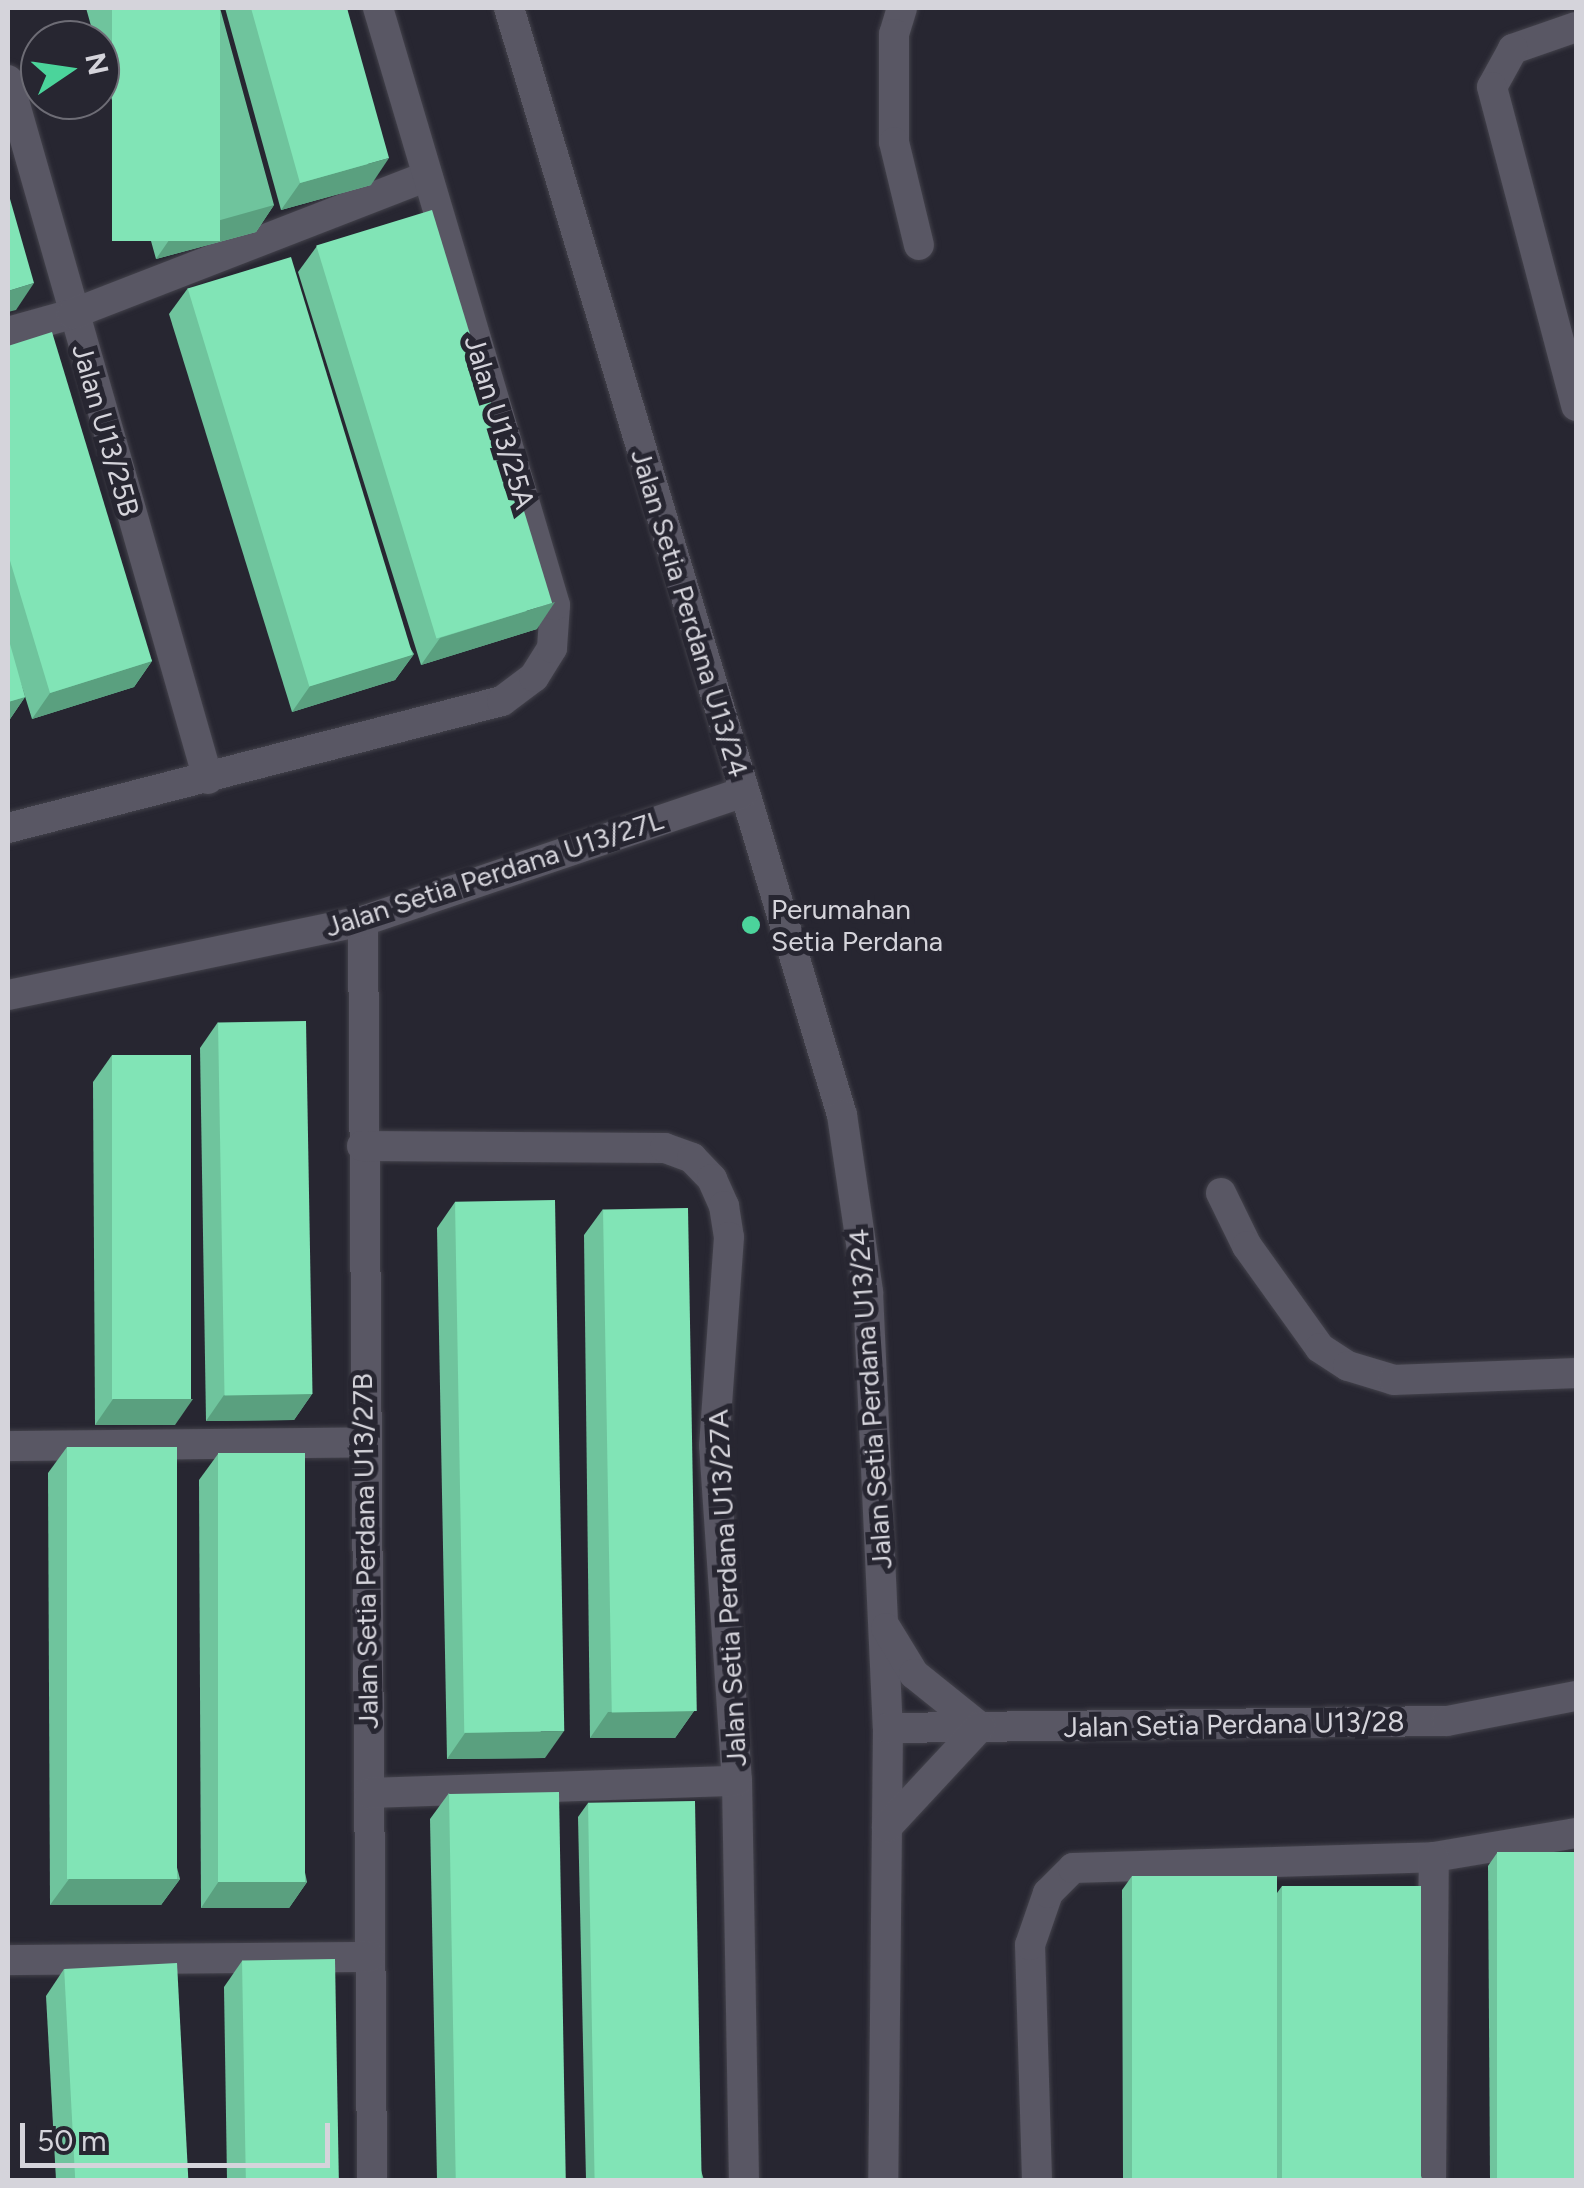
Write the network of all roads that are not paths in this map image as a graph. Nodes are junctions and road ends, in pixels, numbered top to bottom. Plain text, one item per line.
1 (378, 8) edge
2 (509, 8) edge
3 (902, 8) edge
4 (1576, 27) edge
5 (8, 80) edge
6 (427, 176) junction
7 (919, 245) dead end
8 (72, 314) junction
9 (8, 332) edge
10 (1576, 406) edge
11 (208, 779) junction
12 (744, 792) junction
13 (8, 828) edge
14 (362, 921) junction
15 (8, 995) edge
16 (362, 1146) junction
17 (1221, 1193) dead end
18 (1576, 1373) edge
19 (362, 1442) junction
20 (8, 1446) edge
21 (884, 1625) junction
22 (1576, 1696) edge
23 (980, 1727) junction
24 (888, 1728) junction
25 (737, 1781) junction
26 (370, 1792) junction
27 (888, 1828) junction
28 (1576, 1833) edge
29 (1434, 1857) junction
30 (370, 1957) junction
31 (8, 1960) edge
32 (372, 2180) edge
33 (744, 2180) edge
34 (883, 2180) edge
35 (1037, 2180) edge
36 (1431, 2180) edge

1 - 6 street, Jalan U13/25A
2 - 12 street, Jalan Setia Perdana U13/24
3 - 7 street
4 - 10 street
5 - 8 street, Jalan U13/25B
6 - 8 street
6 - 11 street, Jalan U13/25A
8 - 9 street
8 - 11 street, Jalan U13/25B
11 - 13 street, Jalan U13/25A
12 - 14 street, Jalan Setia Perdana U13/27L
12 - 21 street, Jalan Setia Perdana U13/24
14 - 15 street, Jalan Setia Perdana U13/27L
14 - 16 street, Jalan Setia Perdana U13/27B
16 - 19 street, Jalan Setia Perdana U13/27B
16 - 25 street, Jalan Setia Perdana U13/27A
17 - 18 street
19 - 20 street
19 - 26 street, Jalan Setia Perdana U13/27B
21 - 23 street
21 - 24 street, Jalan Setia Perdana U13/24
22 - 23 street, Jalan Setia Perdana U13/28
23 - 24 street, Jalan Setia Perdana U13/28
23 - 27 street
24 - 27 street, Jalan Setia Perdana U13/24
25 - 26 street
25 - 33 street, Jalan Setia Perdana U13/27A
26 - 30 street, Jalan Setia Perdana U13/27B
27 - 34 street, Jalan Setia Perdana U13/24
28 - 29 street
29 - 35 street
29 - 36 street
30 - 31 street
30 - 32 street, Jalan Setia Perdana U13/27B

